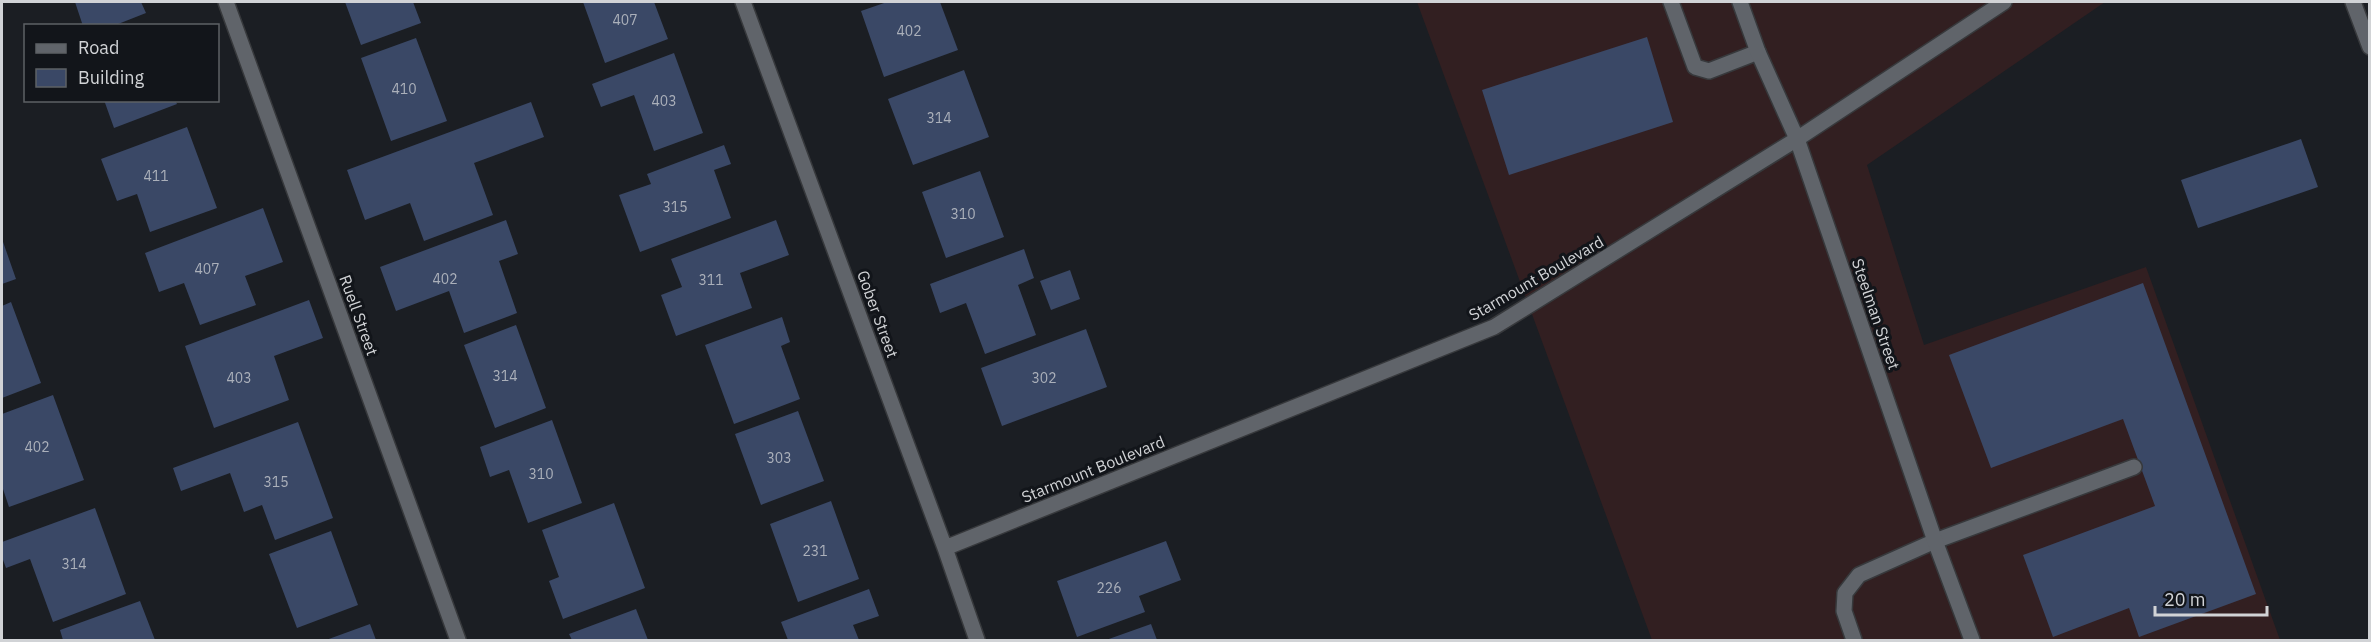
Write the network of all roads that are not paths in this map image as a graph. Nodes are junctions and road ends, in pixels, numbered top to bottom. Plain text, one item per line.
1 (226, 2) edge
2 (744, 2) edge
3 (1671, 2) edge
4 (1740, 2) edge
5 (2004, 2) edge
6 (2353, 2) edge
7 (2370, 47) edge
8 (1758, 52) junction
9 (1797, 139) junction
10 (2134, 467) dead end
11 (1935, 541) junction
12 (945, 548) junction
13 (458, 640) edge
14 (977, 640) edge
15 (1854, 640) edge
16 (1972, 640) edge

1 - 13 street, Ruell Street
2 - 12 street, Gober Street
3 - 8 street
4 - 8 street, Steelman Street
5 - 9 street, Starmount Boulevard
6 - 7 street
8 - 9 street, Steelman Street
9 - 11 street, Steelman Street
9 - 12 street, Starmount Boulevard
10 - 11 street
11 - 15 street
11 - 16 street, Steelman Street
12 - 14 street, Gober Street

